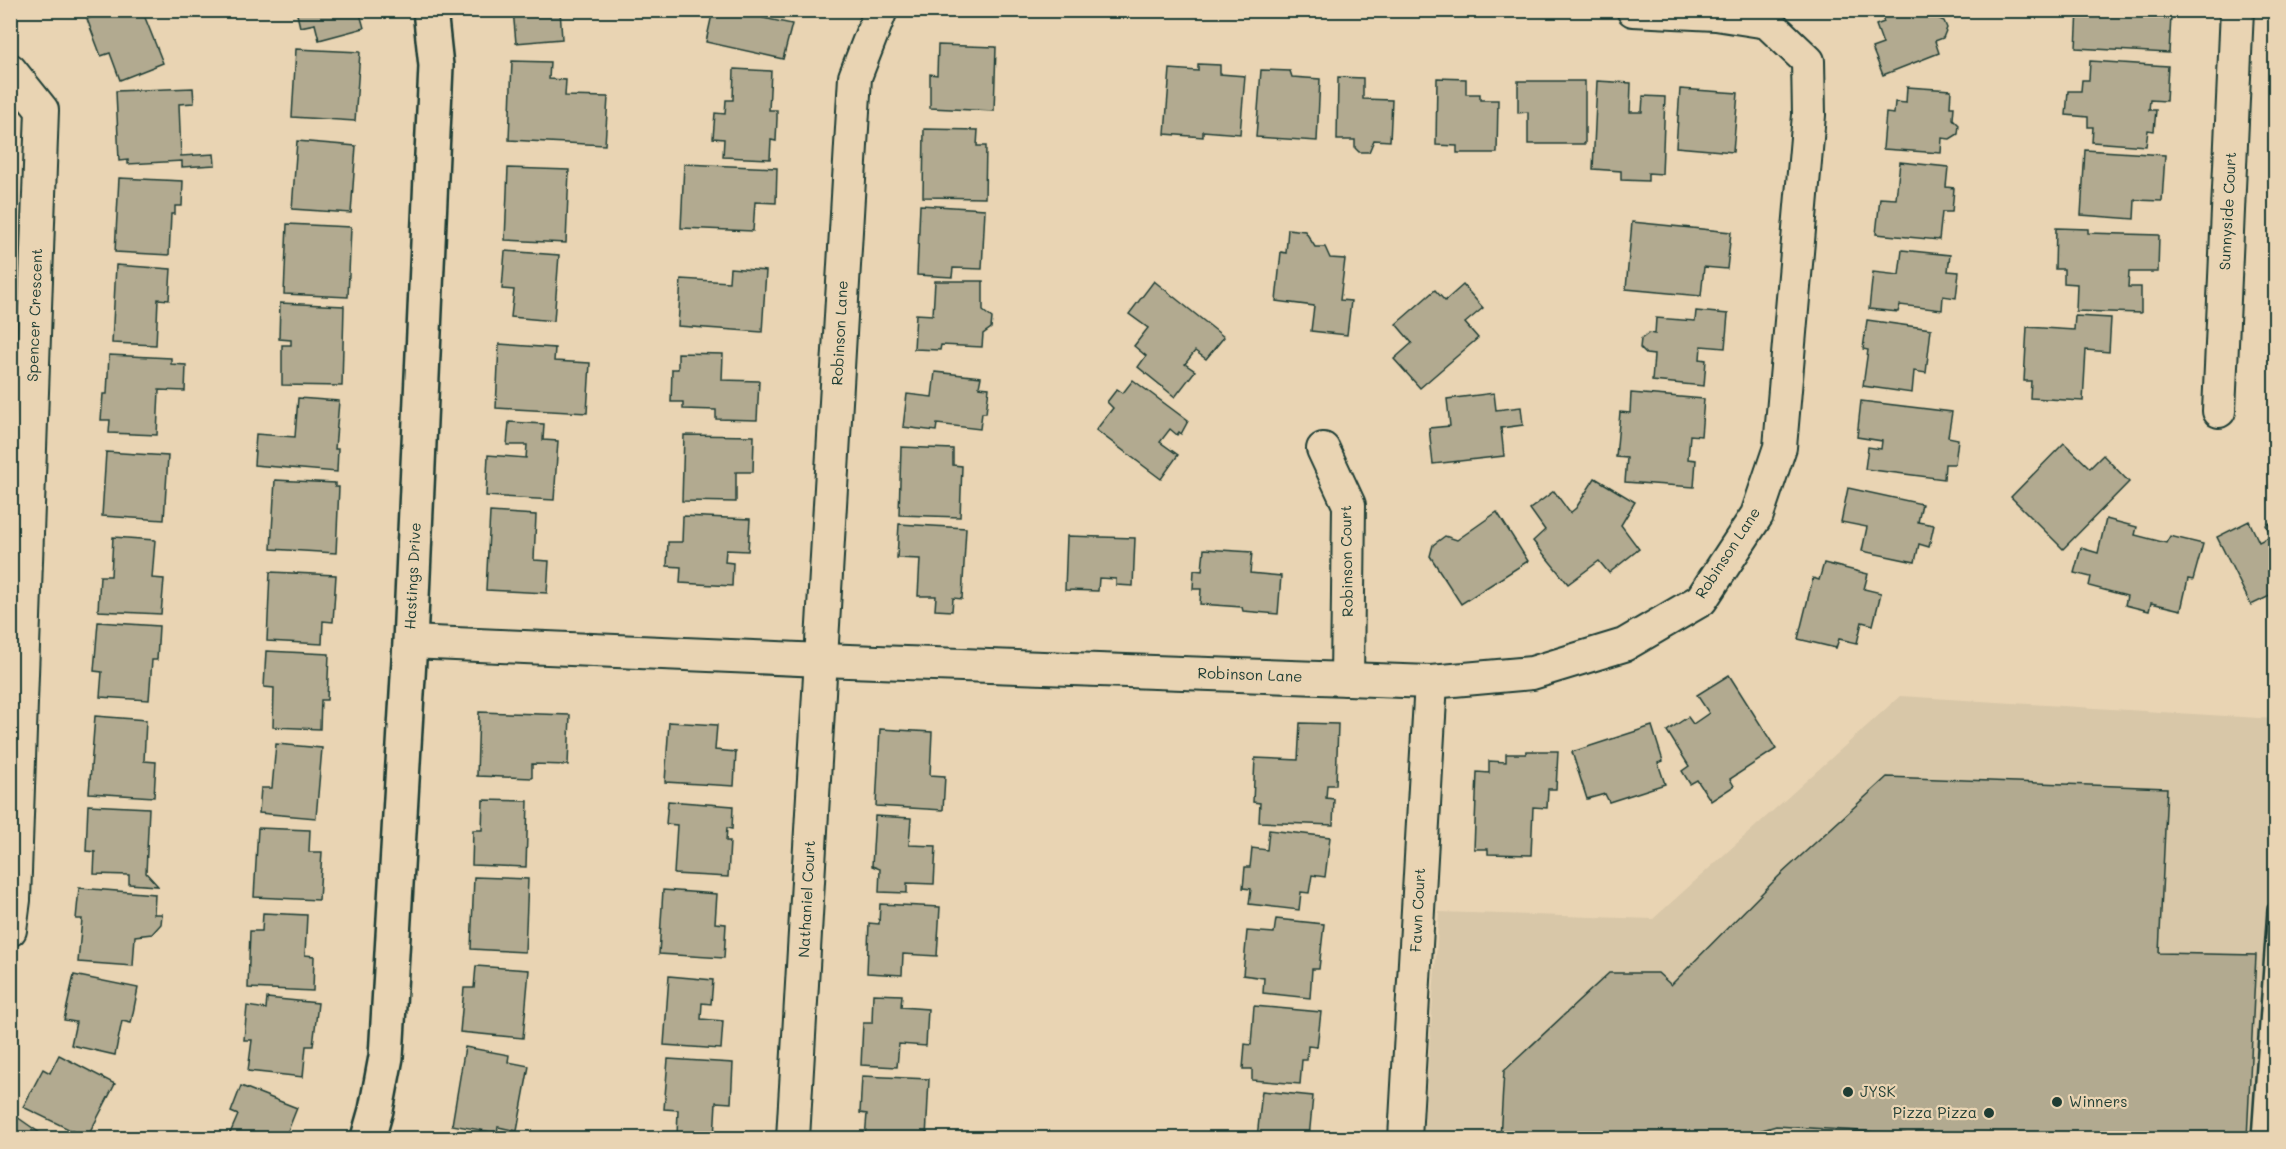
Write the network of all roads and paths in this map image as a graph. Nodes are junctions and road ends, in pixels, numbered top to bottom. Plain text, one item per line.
1 (430, 10) edge
2 (881, 10) edge
3 (1633, 10) edge
4 (2237, 10) edge
5 (10, 70) edge
6 (2219, 411) dead end
7 (1323, 449) dead end
8 (410, 642) junction
9 (821, 660) junction
10 (1347, 679) junction
11 (1431, 682) junction
12 (12, 910) edge
13 (2276, 910) edge
14 (368, 1138) edge
15 (794, 1138) edge
16 (1404, 1138) edge
17 (2260, 1138) edge

1 - 8 street, Hastings Drive
2 - 9 street, Robinson Lane
3 - 11 street, Robinson Lane
4 - 6 street, Sunnyside Court
5 - 12 street, Spencer Crescent
7 - 10 street, Robinson Court
8 - 9 street, Robinson Lane
8 - 14 street, Hastings Drive
9 - 10 street, Robinson Lane
9 - 15 street, Nathaniel Court
10 - 11 street, Robinson Lane
11 - 16 street, Fawn Court
13 - 17 lane

